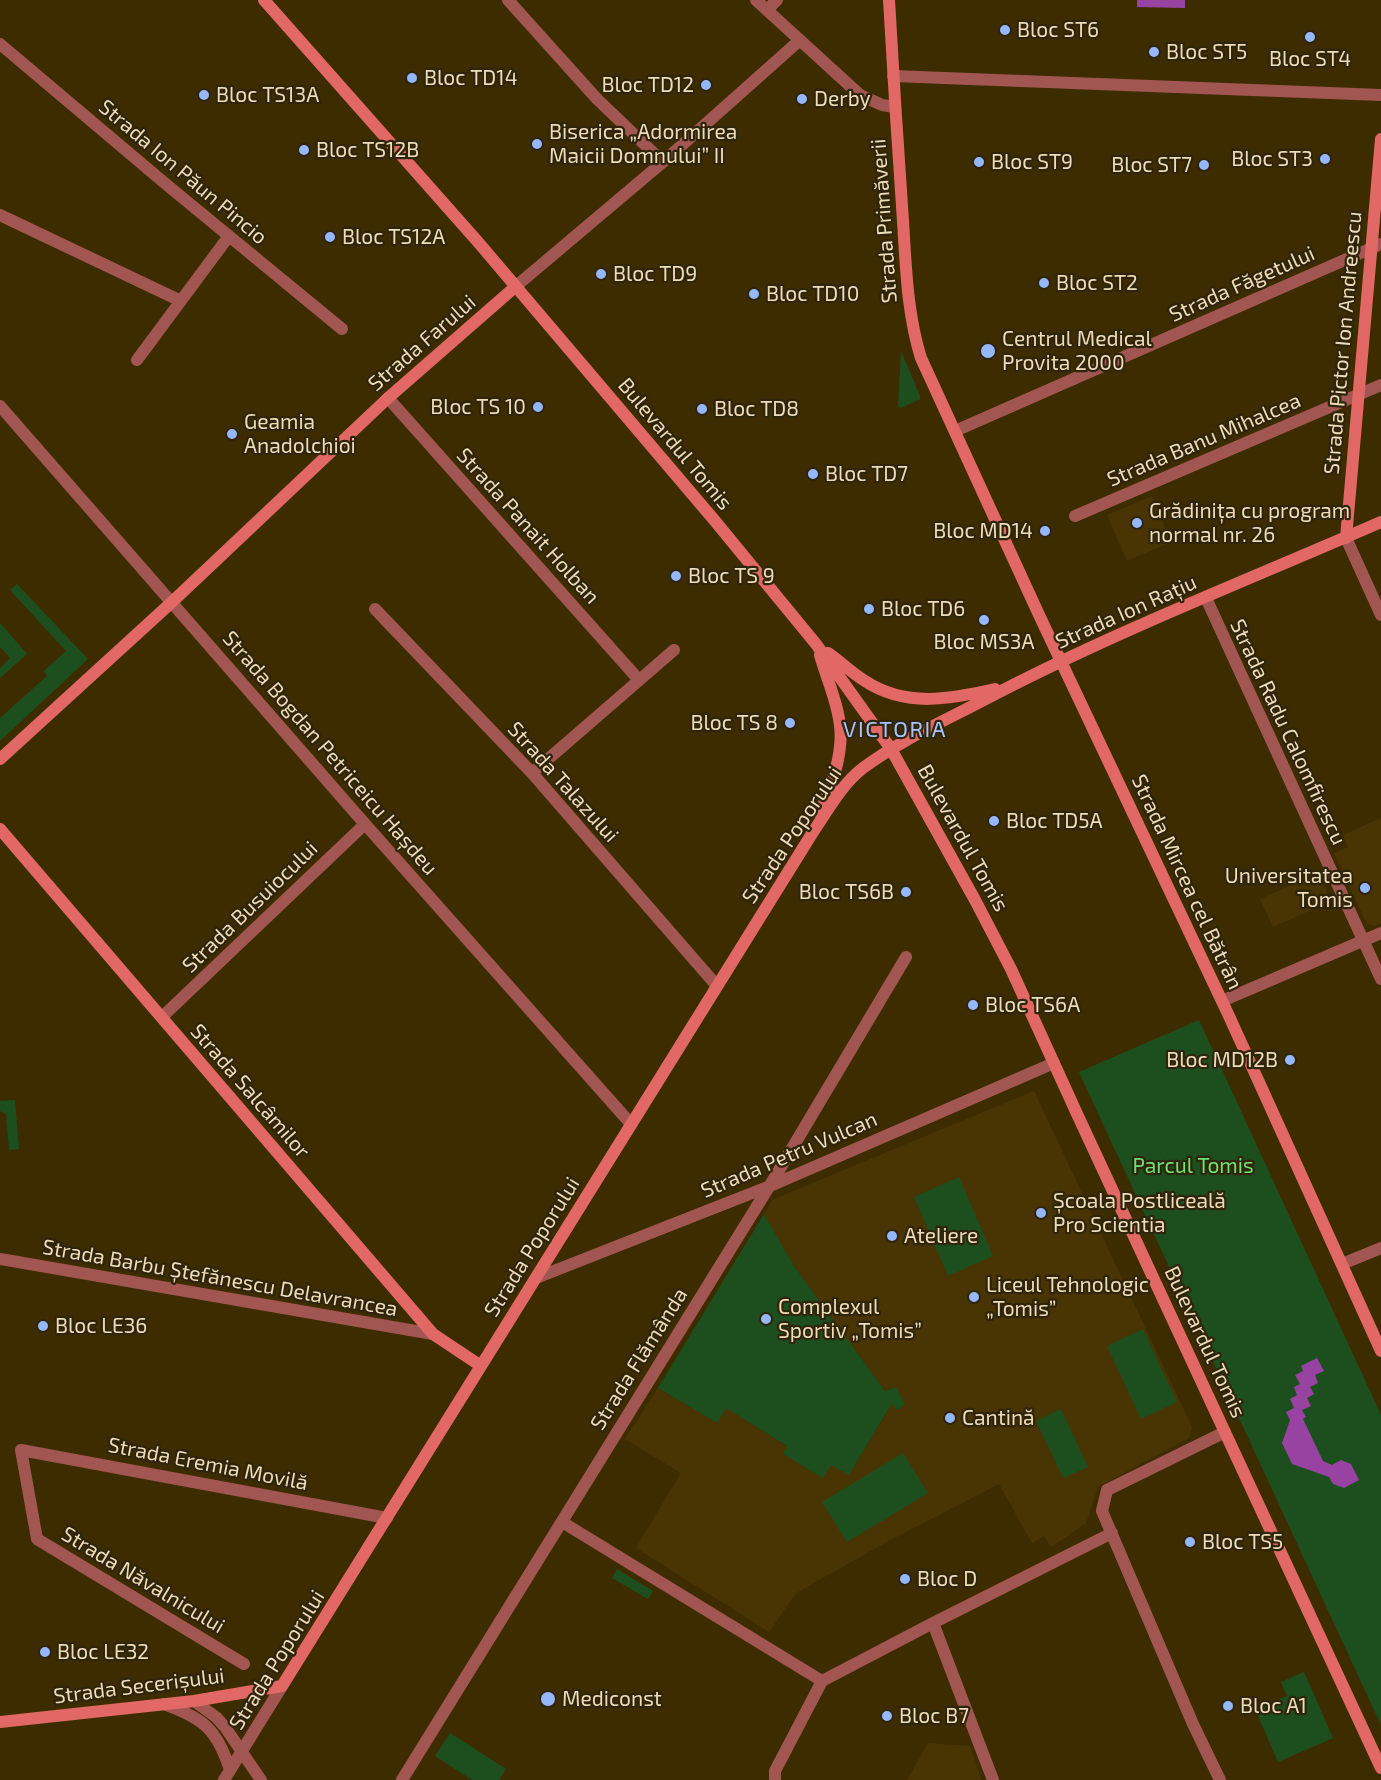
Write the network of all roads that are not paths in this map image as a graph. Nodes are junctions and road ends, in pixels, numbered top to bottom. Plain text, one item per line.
1 (264, 0) edge
2 (508, 0) edge
3 (756, 0) edge
4 (777, 0) edge
5 (889, 0) edge
6 (766, 10) junction
7 (800, 40) junction
8 (0, 44) edge
9 (893, 76) junction
10 (1381, 95) edge
11 (895, 107) junction
12 (1381, 139) edge
13 (663, 162) junction
14 (0, 215) edge
15 (230, 236) junction
16 (1376, 247) edge
17 (515, 287) junction
18 (181, 301) junction
19 (342, 329) dead end
20 (137, 360) dead end
21 (1381, 385) edge
22 (1359, 394) junction
23 (388, 398) junction
24 (0, 406) edge
25 (955, 431) junction
26 (1076, 516) dead end
27 (1381, 522) edge
28 (1346, 537) junction
29 (1206, 598) junction
30 (172, 602) junction
31 (375, 609) dead end
32 (1381, 615) edge
33 (816, 644) junction
34 (674, 650) dead end
35 (1061, 662) junction
36 (639, 680) junction
37 (1011, 686) junction
38 (891, 749) junction
39 (0, 759) edge
40 (532, 773) junction
41 (365, 824) junction
42 (0, 829) edge
43 (813, 832) junction
44 (1381, 933) edge
45 (1363, 940) junction
46 (906, 957) dead end
47 (1381, 979) edge
48 (717, 986) junction
49 (1222, 1001) junction
50 (162, 1017) junction
51 (1054, 1063) junction
52 (631, 1124) junction
53 (770, 1186) junction
54 (1381, 1248) edge
55 (0, 1259) edge
56 (1342, 1264) junction
57 (536, 1278) junction
58 (433, 1334) junction
59 (1381, 1351) edge
60 (481, 1366) junction
61 (1225, 1432) junction
62 (21, 1450) joint
63 (387, 1518) junction
64 (562, 1522) junction
65 (1112, 1533) junction
66 (933, 1623) junction
67 (244, 1664) dead end
68 (822, 1681) junction
69 (282, 1686) junction
70 (194, 1701) junction
71 (164, 1704) junction
72 (0, 1722) edge
73 (243, 1752) junction
74 (1381, 1768) edge
75 (227, 1775) edge
76 (261, 1780) edge
77 (402, 1780) edge
78 (775, 1780) edge
79 (993, 1780) edge
80 (1220, 1780) edge

1 - 17 street, Bulevardul Tomis
2 - 13 street
3 - 6 street
4 - 6 street
5 - 9 street, Strada Primăverii
6 - 7 street
7 - 11 street
7 - 13 street, Strada Farului
8 - 15 street, Strada Ion Păun Pincio
9 - 10 street
9 - 11 street, Strada Primăverii
11 - 25 street, Strada Primăverii
12 - 16 street, Strada Pictor Ion Andreescu
13 - 17 street, Strada Farului
14 - 18 street
15 - 18 street
15 - 19 street, Strada Ion Păun Pincio
16 - 22 street, Strada Pictor Ion Andreescu
16 - 25 street, Strada Făgetului
17 - 23 street, Strada Farului
17 - 33 street, Bulevardul Tomis
18 - 20 street
21 - 22 street, Strada Banu Mihalcea
22 - 26 street, Strada Banu Mihalcea
22 - 28 street, Strada Pictor Ion Andreescu
23 - 30 street, Strada Farului
23 - 36 street, Strada Panait Holban
24 - 30 street, Strada Bogdan Petriceicu Hașdeu
25 - 35 street, Strada Mircea cel Bătrân
27 - 28 street, Strada Ion Rațiu
28 - 29 street, Strada Ion Rațiu
28 - 32 street, Strada Pictor Ion Andreescu
29 - 35 street, Strada Ion Rațiu
29 - 45 street, Strada Radu Calomfirescu
30 - 39 street, Strada Farului
30 - 41 street, Strada Bogdan Petriceicu Hașdeu
31 - 40 street, Strada Talazului
33 - 37 street
33 - 38 street, Bulevardul Tomis
33 - 43 street
34 - 36 street
35 - 37 street, Strada Ion Rațiu
35 - 49 street, Strada Mircea cel Bătrân
36 - 40 street
37 - 38 street, Strada Ion Rațiu
38 - 43 street, Strada Poporului
38 - 51 street, Bulevardul Tomis
40 - 48 street, Strada Talazului
41 - 50 street, Strada Busuiocului
41 - 52 street, Strada Bogdan Petriceicu Hașdeu
42 - 50 street, Strada Salcâmilor
43 - 48 street, Strada Poporului
44 - 45 street
45 - 47 street, Strada Radu Calomfirescu
45 - 49 street
46 - 53 street, Strada Flămânda
48 - 52 street, Strada Poporului
49 - 56 street, Strada Mircea cel Bătrân
50 - 58 street, Strada Salcâmilor
51 - 53 street, Strada Petru Vulcan
51 - 61 street, Bulevardul Tomis
52 - 57 street, Strada Poporului
53 - 57 street, Strada Petru Vulcan
53 - 64 street, Strada Flămânda
54 - 56 street
55 - 58 street, Strada Barbu Ștefănescu Delavrancea
56 - 59 street, Strada Mircea cel Bătrân
57 - 60 street, Strada Poporului
58 - 60 street, Strada Salcâmilor
60 - 63 street, Strada Poporului
61 - 65 street
61 - 74 street, Bulevardul Tomis
62 - 63 street, Strada Eremia Movilă
62 - 67 street, Strada Năvalnicului
63 - 69 street, Strada Poporului
64 - 68 street
64 - 77 street, Strada Flămânda
65 - 66 street
65 - 80 street
66 - 68 street
66 - 79 street
68 - 78 street
69 - 70 street, Strada Secerișului
69 - 73 street, Strada Poporului
70 - 71 street, Strada Secerișului
70 - 73 street
71 - 72 street, Strada Secerișului
71 - 75 street
73 - 75 street, Strada Poporului
73 - 76 street

